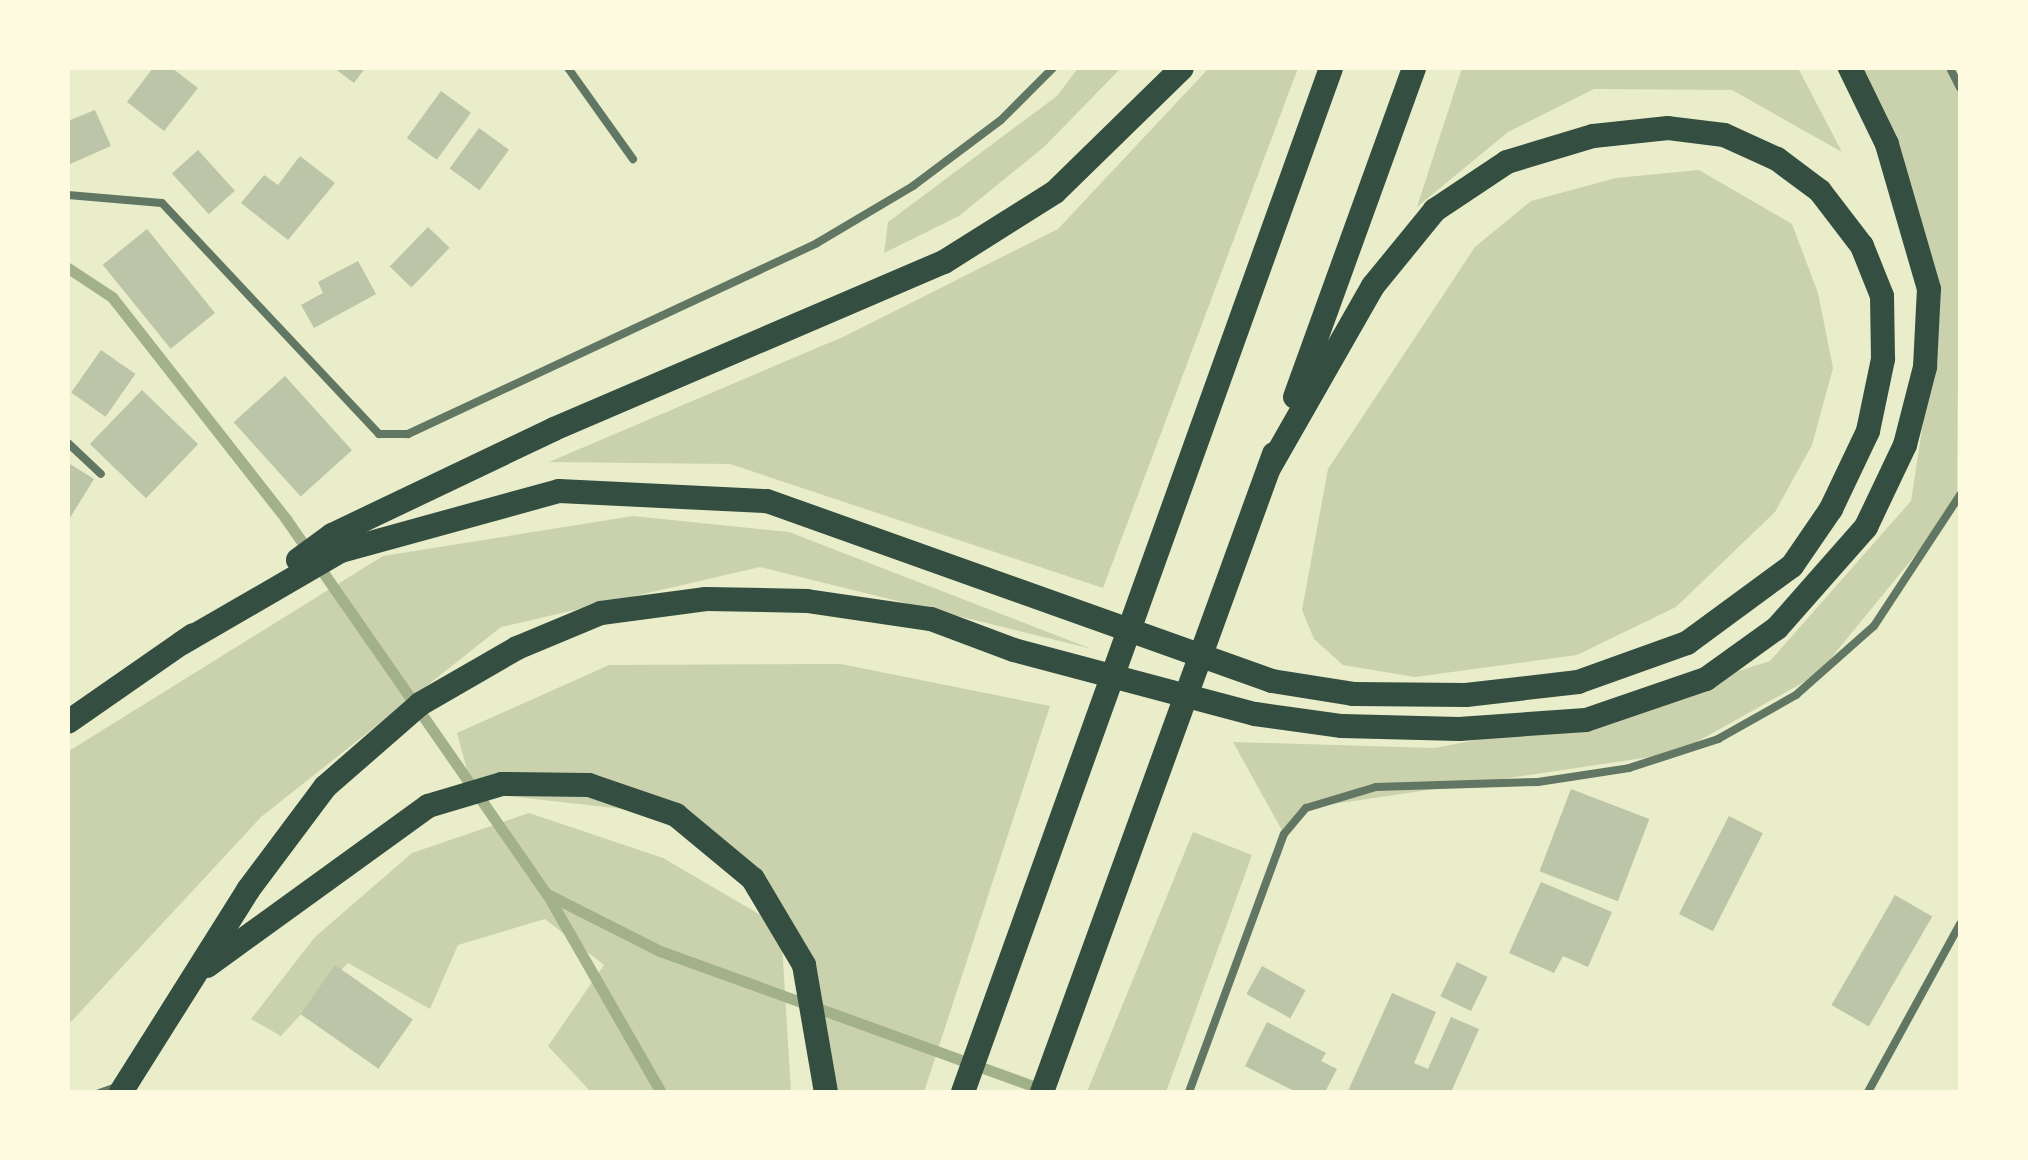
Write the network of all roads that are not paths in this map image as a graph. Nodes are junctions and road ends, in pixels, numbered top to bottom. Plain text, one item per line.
1 (568, 68) edge
2 (1053, 68) edge
3 (1182, 68) edge
4 (1331, 68) edge
5 (1414, 68) edge
6 (1850, 68) edge
7 (1950, 68) edge
8 (1960, 88) edge
9 (633, 159) dead end
10 (68, 195) edge
11 (68, 443) edge
12 (1269, 468) junction
13 (101, 474) dead end
14 (1960, 495) edge
15 (182, 643) junction
16 (68, 722) edge
17 (1960, 924) edge
18 (190, 979) junction
19 (124, 1087) edge
20 (99, 1092) edge
21 (826, 1092) edge
22 (963, 1092) edge
23 (1042, 1092) edge
24 (1189, 1092) edge
25 (1868, 1092) edge

1 - 9 street
2 - 10 street
3 - 15 highway
4 - 22 highway
5 - 12 highway
6 - 18 highway
7 - 8 street
11 - 13 street
12 - 15 highway
12 - 23 highway
14 - 24 street
15 - 16 highway
17 - 25 street
18 - 19 highway
18 - 21 highway
19 - 20 lane

